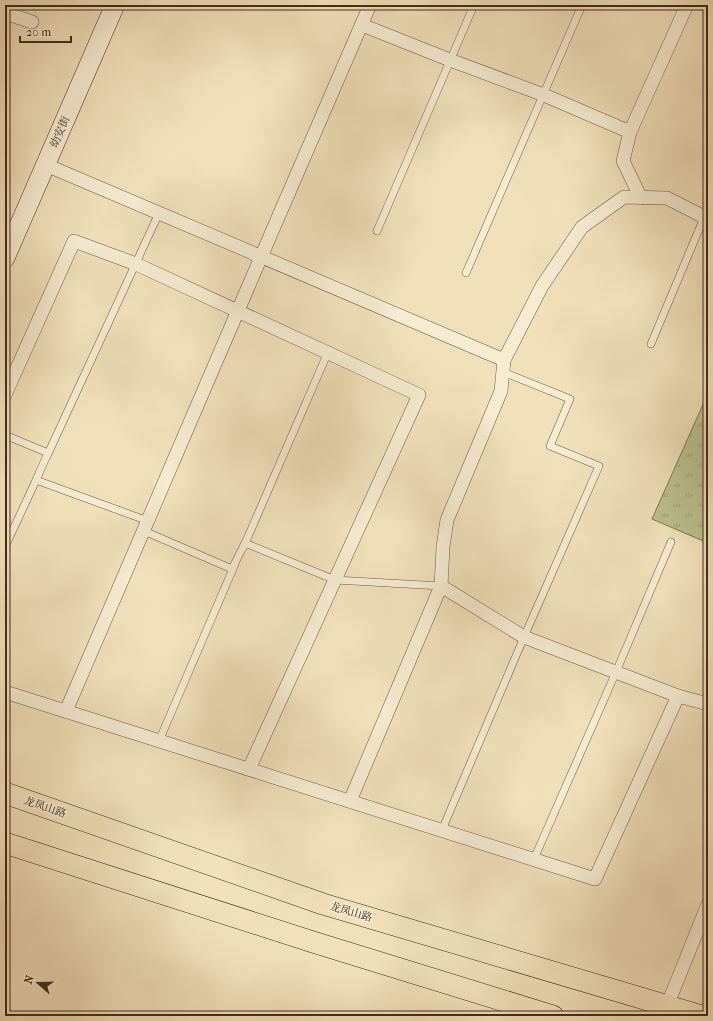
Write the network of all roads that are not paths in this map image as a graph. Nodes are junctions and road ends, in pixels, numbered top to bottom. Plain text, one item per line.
1 (115, 5) edge
2 (370, 5) edge
3 (474, 5) edge
4 (582, 5) edge
5 (687, 5) edge
6 (5, 13) edge
7 (32, 22) dead end
8 (362, 25) junction
9 (450, 60) junction
10 (544, 95) junction
11 (630, 132) junction
12 (46, 165) junction
13 (641, 198) junction
14 (159, 213) junction
15 (707, 215) edge
16 (377, 231) dead end
17 (261, 257) junction
18 (5, 258) edge
19 (136, 264) junction
20 (466, 273) dead end
21 (651, 344) dead end
22 (328, 352) junction
23 (504, 366) junction
24 (5, 395) edge
25 (5, 435) edge
26 (48, 453) junction
27 (36, 480) junction
28 (146, 526) junction
29 (671, 542) dead end
30 (245, 543) junction
31 (5, 547) edge
32 (232, 569) junction
33 (335, 580) junction
34 (441, 586) junction
35 (524, 637) junction
36 (616, 672) junction
37 (5, 692) edge
38 (678, 696) junction
39 (708, 704) edge
40 (66, 711) junction
41 (159, 741) junction
42 (249, 769) junction
43 (5, 793) edge
44 (350, 801) junction
45 (442, 830) junction
46 (5, 843) edge
47 (534, 859) junction
48 (708, 904) edge
49 (667, 1006) junction
50 (553, 1016) edge
51 (702, 1016) edge

1 - 12 main road, 幼安街
2 - 8 street
3 - 9 lane
4 - 10 lane
5 - 11 street
6 - 7 street
8 - 9 street
8 - 17 street
9 - 10 street
9 - 16 lane
10 - 11 street
10 - 20 lane
11 - 13 street
12 - 14 street
12 - 18 main road, 幼安街
13 - 15 street
13 - 23 street
14 - 17 street
14 - 19 lane
15 - 21 lane
17 - 23 street
17 - 28 street
19 - 22 street
19 - 24 street
19 - 26 lane
22 - 30 lane
22 - 33 street
23 - 34 street
23 - 35 lane
25 - 26 lane
26 - 27 lane
27 - 28 lane
27 - 31 lane
28 - 32 lane
28 - 40 street
29 - 36 lane
30 - 32 lane
30 - 33 lane
32 - 41 lane
33 - 34 lane
33 - 42 street
34 - 35 street
34 - 44 street
35 - 36 street
35 - 45 lane
36 - 38 street
36 - 47 lane
37 - 40 street
38 - 39 street
38 - 47 street
40 - 41 street
41 - 42 street
42 - 44 street
43 - 49 main road, 龙凤山路
44 - 45 street
45 - 47 street
46 - 50 main road
48 - 49 street
49 - 51 main road, 龙凤山路

